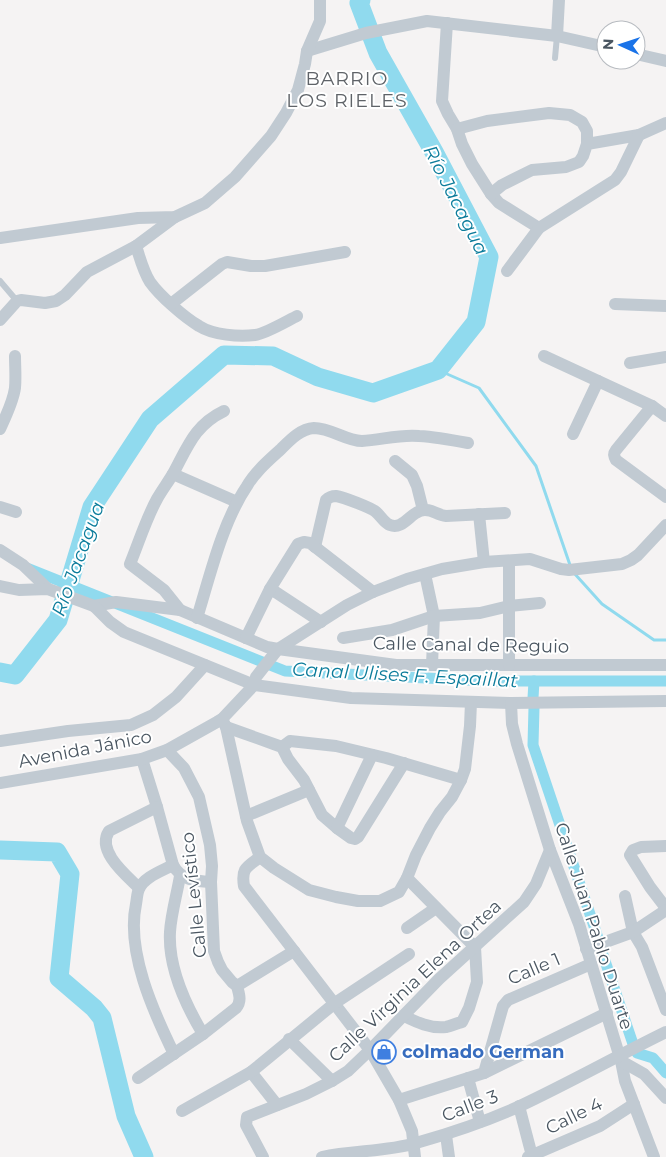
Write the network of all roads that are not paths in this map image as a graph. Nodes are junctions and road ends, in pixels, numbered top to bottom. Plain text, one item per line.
1 (320, 0) edge
2 (559, 0) edge
3 (447, 23) junction
4 (557, 36) junction
5 (596, 45) edge
6 (307, 51) junction
7 (646, 56) edge
8 (556, 58) dead end
9 (666, 61) edge
10 (666, 123) edge
11 (457, 129) junction
12 (639, 136) junction
13 (587, 144) junction
14 (491, 194) junction
15 (175, 216) junction
16 (539, 228) junction
17 (0, 238) edge
18 (136, 246) junction
19 (345, 252) dead end
20 (507, 271) dead end
21 (0, 281) edge
22 (17, 302) junction
23 (171, 304) junction
24 (615, 304) dead end
25 (666, 306) edge
26 (298, 316) dead end
27 (0, 320) edge
28 (15, 356) dead end
29 (544, 356) dead end
30 (666, 357) edge
31 (630, 363) dead end
32 (598, 381) junction
33 (652, 406) junction
34 (224, 411) dead end
35 (666, 416) edge
36 (0, 429) edge
37 (573, 434) dead end
38 (468, 443) dead end
39 (395, 460) dead end
40 (173, 474) junction
41 (666, 497) edge
42 (237, 502) junction
43 (0, 508) edge
44 (423, 510) junction
45 (16, 512) dead end
46 (505, 513) dead end
47 (479, 514) junction
48 (666, 525) edge
49 (315, 547) junction
50 (0, 550) edge
51 (509, 561) junction
52 (484, 562) junction
53 (425, 574) junction
54 (0, 586) edge
55 (48, 589) junction
56 (270, 589) junction
57 (373, 592) junction
58 (540, 603) dead end
59 (94, 606) junction
60 (509, 606) junction
61 (180, 610) junction
62 (434, 616) junction
63 (197, 618) junction
64 (320, 622) junction
65 (246, 638) junction
66 (343, 638) dead end
67 (276, 652) junction
68 (205, 665) junction
69 (432, 665) junction
70 (509, 665) junction
71 (666, 665) edge
72 (255, 681) junction
73 (471, 702) junction
74 (666, 702) edge
75 (511, 703) junction
76 (224, 723) junction
77 (0, 741) edge
78 (282, 748) junction
79 (167, 750) junction
80 (372, 755) junction
81 (142, 759) junction
82 (404, 763) junction
83 (461, 780) junction
84 (0, 783) edge
85 (309, 790) junction
86 (157, 807) junction
87 (246, 816) junction
88 (336, 828) junction
89 (666, 846) edge
90 (550, 850) junction
91 (260, 857) junction
92 (176, 870) junction
93 (407, 878) junction
94 (211, 882) junction
95 (139, 888) junction
96 (625, 896) dead end
97 (436, 908) junction
98 (666, 909) edge
99 (408, 928) dead end
100 (633, 932) junction
101 (474, 948) junction
102 (586, 949) junction
103 (294, 951) junction
104 (409, 954) dead end
105 (591, 964) junction
106 (237, 986) junction
107 (335, 1003) junction
108 (666, 1010) edge
109 (607, 1014) junction
110 (404, 1016) junction
111 (666, 1032) edge
112 (203, 1034) junction
113 (290, 1039) junction
114 (370, 1050) junction
115 (174, 1054) junction
116 (620, 1058) junction
117 (251, 1072) junction
118 (484, 1073) junction
119 (138, 1078) dead end
120 (468, 1078) junction
121 (332, 1081) junction
122 (666, 1098) edge
123 (399, 1100) junction
124 (634, 1104) junction
125 (277, 1105) junction
126 (519, 1106) junction
127 (182, 1111) dead end
128 (480, 1122) junction
129 (446, 1134) junction
130 (414, 1150) edge
131 (263, 1157) edge
132 (322, 1157) edge
133 (449, 1157) edge
134 (531, 1157) edge
135 (654, 1157) edge

1 - 6 street
2 - 4 street
3 - 4 street
3 - 6 street
3 - 11 street
4 - 5 street
4 - 8 lane
6 - 15 street
7 - 9 street
10 - 12 street
11 - 13 street
11 - 14 street
12 - 13 street
12 - 16 street
13 - 14 street
14 - 16 street
15 - 17 street
15 - 18 street
16 - 20 street
18 - 22 street
18 - 23 street
19 - 23 street
21 - 22 lane
22 - 27 street
23 - 26 street
24 - 25 street
28 - 36 street
29 - 32 street
30 - 31 street
32 - 33 street
32 - 37 street
33 - 35 street
33 - 41 street
34 - 40 street
38 - 42 street
39 - 44 street
40 - 42 street
40 - 61 street
42 - 63 street
43 - 45 street
44 - 47 street
44 - 49 street
46 - 47 street
47 - 52 street
48 - 51 street, Avenida Jánico
49 - 56 street
49 - 57 street
50 - 55 street
51 - 52 street, Avenida Jánico
51 - 60 street
52 - 53 street, Avenida Jánico
53 - 57 street, Avenida Jánico
53 - 62 street
54 - 55 street
55 - 59 street
56 - 64 street
56 - 65 street
57 - 64 street, Avenida Jánico
58 - 60 street
59 - 61 street, Calle Canal de Reguio
59 - 68 street
60 - 62 street
60 - 70 street
61 - 63 street, Calle Canal de Reguio
62 - 66 street
62 - 69 street
63 - 65 street, Calle Canal de Reguio
64 - 67 street, Avenida Jánico
65 - 67 street, Calle Canal de Reguio
67 - 69 street, Calle Canal de Reguio
67 - 72 street, Avenida Jánico
68 - 72 street
68 - 77 street
69 - 70 street, Calle Canal de Reguio
70 - 71 street, Calle Canal de Reguio
72 - 73 street
72 - 76 street, Avenida Jánico
73 - 75 street
73 - 83 street
74 - 75 street
75 - 90 street, Calle Juan Pablo Duarte
76 - 78 street
76 - 79 street, Avenida Jánico
76 - 87 street
78 - 80 street
78 - 85 street
79 - 81 street, Avenida Jánico
79 - 94 street, Calle Levístico
80 - 82 street
80 - 88 street
81 - 84 street, Avenida Jánico
81 - 86 street
82 - 83 street
82 - 88 street
83 - 93 street
85 - 87 street
85 - 88 street
86 - 92 street
86 - 95 street
87 - 91 street
89 - 98 street
90 - 101 street, Calle Virginia Elena Ortea
90 - 102 street, Calle Juan Pablo Duarte
91 - 93 street
91 - 103 street
92 - 94 street
92 - 95 street
92 - 112 street
93 - 97 street
94 - 106 street, Calle Levístico
95 - 115 street
96 - 100 street
97 - 99 street
97 - 101 street
98 - 100 street
100 - 102 street
100 - 108 street
101 - 110 street, Calle Virginia Elena Ortea
101 - 110 street
102 - 105 street, Calle Juan Pablo Duarte
103 - 106 street
103 - 107 street
104 - 107 street
105 - 109 street, Calle Juan Pablo Duarte
105 - 118 street, Calle 1
106 - 112 street
107 - 113 street
107 - 114 street
109 - 116 street, Calle Juan Pablo Duarte
109 - 118 street
110 - 114 street, Calle Virginia Elena Ortea
111 - 116 street, Calle 3
112 - 115 street
113 - 117 street
113 - 121 street
114 - 121 street, Calle Virginia Elena Ortea
114 - 123 street
115 - 119 street
116 - 122 street
116 - 124 street, Calle Juan Pablo Duarte
116 - 126 street, Calle 3
117 - 125 street
117 - 127 street
118 - 120 street
120 - 123 street
120 - 128 street
121 - 125 street, Calle Virginia Elena Ortea
123 - 130 street
124 - 134 street, Calle 4
124 - 135 street, Calle Juan Pablo Duarte
125 - 131 street, Calle Virginia Elena Ortea
126 - 128 street, Calle 3
126 - 134 street
128 - 129 street, Calle 3
129 - 130 street, Calle 3
129 - 133 street
130 - 132 street, Calle 3

